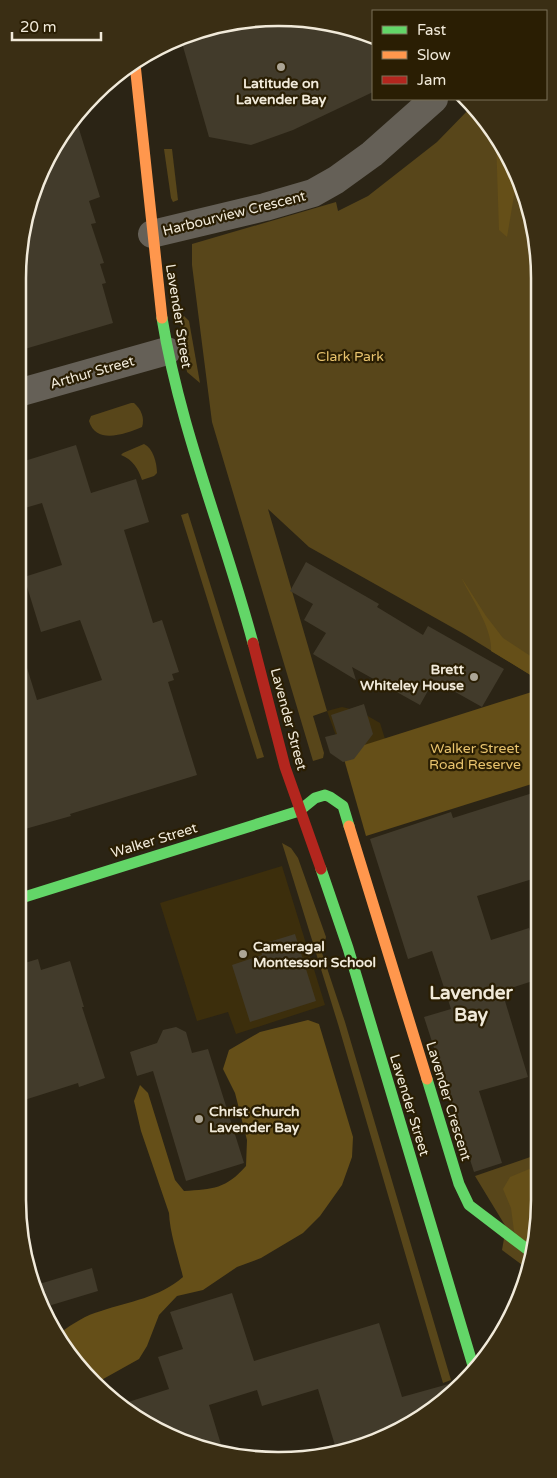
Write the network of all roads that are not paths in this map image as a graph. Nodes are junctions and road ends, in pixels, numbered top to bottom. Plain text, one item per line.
1 (136, 71) edge
2 (433, 100) edge
3 (152, 234) junction
4 (167, 351) junction
5 (26, 391) edge
6 (299, 811) junction
7 (26, 896) edge
8 (526, 1249) edge
9 (472, 1362) edge

1 - 3 street, Lavender Street
2 - 3 street, Harbourview Crescent
3 - 4 street, Lavender Street
4 - 5 street, Arthur Street
4 - 6 street, Lavender Street
6 - 7 street, Walker Street
6 - 8 street, Lavender Crescent
6 - 9 street, Lavender Street

